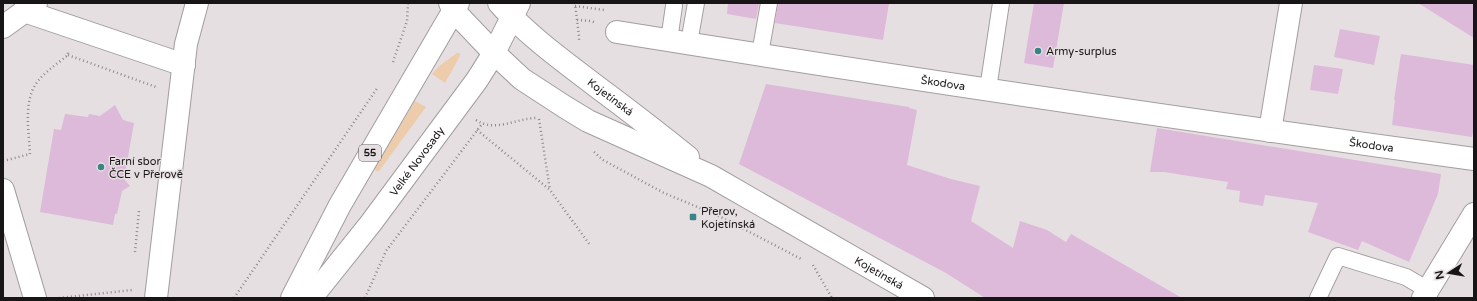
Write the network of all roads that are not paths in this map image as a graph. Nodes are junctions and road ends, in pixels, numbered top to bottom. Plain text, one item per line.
1 (197, 3) edge
2 (696, 3) edge
3 (769, 3) edge
4 (1001, 3) edge
5 (1291, 3) edge
6 (454, 6) edge
7 (674, 6) dead end
8 (30, 7) edge
9 (510, 8) edge
10 (3, 27) edge
11 (617, 32) dead end
12 (679, 42) junction
13 (494, 52) junction
14 (185, 54) junction
15 (760, 54) junction
16 (988, 89) junction
17 (1270, 131) junction
18 (1474, 159) edge
19 (711, 176) junction
20 (3, 190) edge
21 (1474, 214) edge
22 (1426, 294) edge
23 (35, 298) edge
24 (156, 298) edge
25 (292, 298) edge
26 (311, 298) edge
27 (923, 298) edge
28 (1318, 298) edge

1 - 14 street
2 - 12 lane
3 - 15 lane
4 - 16 lane
5 - 17 street
6 - 13 street, Kojetínská
6 - 25 street, 55
7 - 12 lane
8 - 10 street
8 - 14 street
9 - 13 street, Velké Novosady
9 - 19 street, Kojetínská
11 - 12 street, Škodova
12 - 15 street, Škodova
13 - 19 street, Kojetínská
13 - 26 street, Velké Novosady
14 - 24 street
15 - 16 street, Škodova
16 - 17 street, Škodova
17 - 18 street, Škodova
19 - 27 street, Kojetínská
20 - 23 street
21 - 22 street
22 - 28 lane

